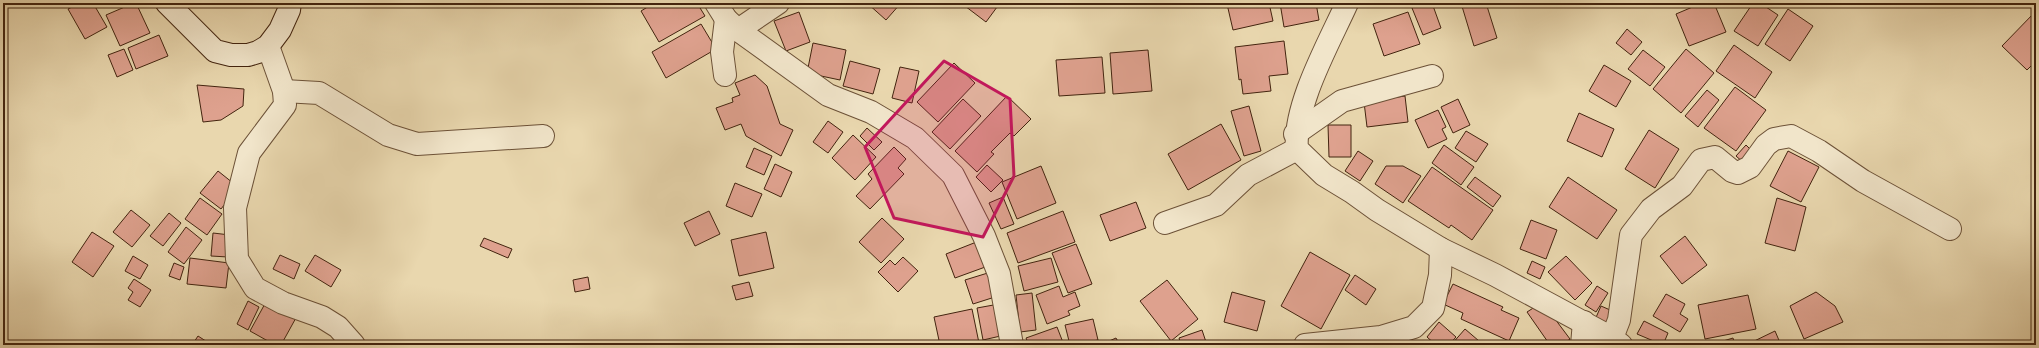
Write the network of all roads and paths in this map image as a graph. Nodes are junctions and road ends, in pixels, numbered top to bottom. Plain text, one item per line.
1 (167, 3) edge
2 (290, 3) edge
3 (778, 3) edge
4 (1347, 3) edge
5 (727, 18) edge
6 (268, 46) junction
7 (725, 75) dead end
8 (1432, 76) dead end
9 (284, 91) junction
10 (543, 136) dead end
11 (1296, 142) junction
12 (1165, 223) dead end
13 (1950, 229) dead end
14 (1441, 249) junction
15 (1584, 322) junction
16 (1616, 341) edge
17 (354, 345) edge
18 (1012, 345) edge
19 (1305, 345) edge
20 (1582, 345) edge

1 - 6 street
2 - 6 street
3 - 5 street
4 - 11 street
5 - 7 street
5 - 18 street
6 - 9 street
8 - 11 street
9 - 10 street
9 - 17 street
11 - 12 street
11 - 14 street
13 - 16 street
14 - 15 street
14 - 19 street
15 - 16 street
15 - 20 street

